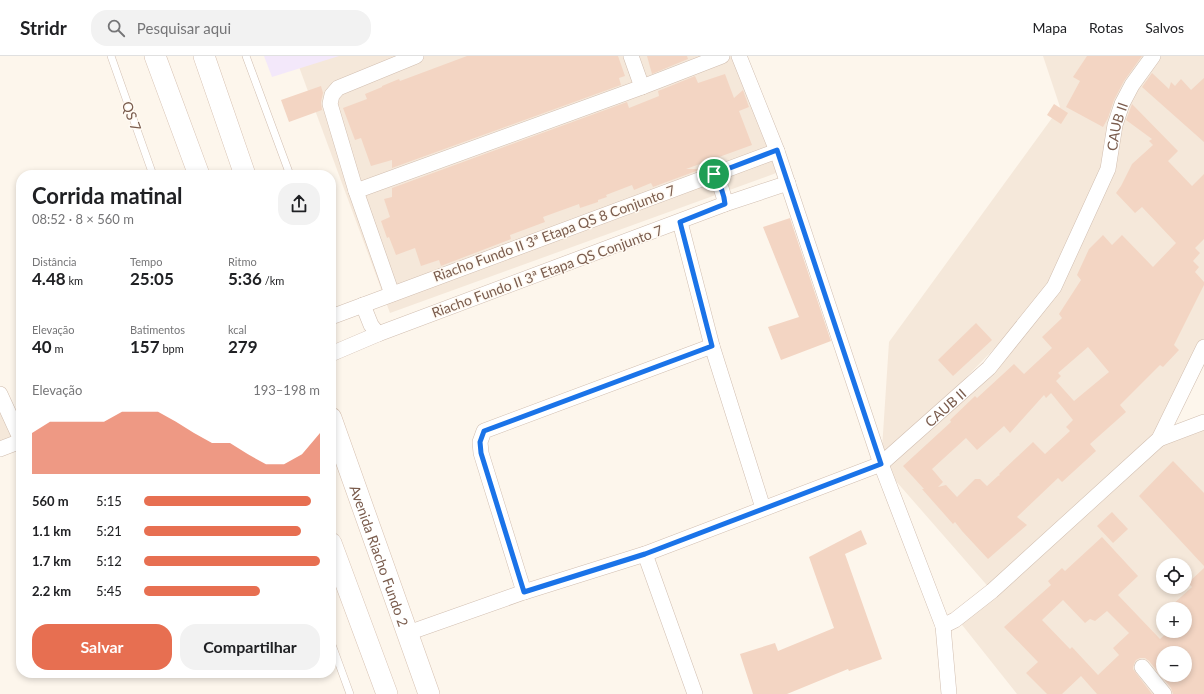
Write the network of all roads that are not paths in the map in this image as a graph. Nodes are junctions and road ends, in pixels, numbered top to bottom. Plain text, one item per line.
1 (111, 56) edge
2 (155, 56) edge
3 (204, 56) edge
4 (246, 56) edge
5 (416, 56) edge
6 (631, 56) edge
7 (722, 56) edge
8 (739, 56) edge
9 (1153, 56) edge
10 (642, 87) junction
11 (777, 150) junction
12 (151, 170) edge
13 (197, 170) edge
14 (243, 170) edge
15 (288, 170) edge
16 (714, 174) junction
17 (788, 183) junction
18 (356, 191) junction
19 (725, 204) junction
20 (680, 222) junction
21 (392, 294) junction
22 (363, 305) junction
23 (336, 315) edge
24 (378, 334) junction
25 (712, 346) junction
26 (1204, 347) edge
27 (336, 352) edge
28 (0, 394) edge
29 (1204, 422) edge
30 (16, 429) edge
31 (336, 432) edge
32 (1158, 439) junction
33 (16, 442) edge
34 (0, 449) edge
35 (881, 464) junction
36 (763, 508) junction
37 (645, 554) junction
38 (336, 556) edge
39 (524, 592) junction
40 (943, 626) junction
41 (408, 633) junction
42 (336, 656) edge
43 (1142, 667) dead end
44 (350, 694) edge
45 (387, 694) edge
46 (429, 694) edge
47 (695, 694) edge
48 (949, 694) edge
49 (1164, 694) edge

1 - 12 lane, QS 7
2 - 13 main road
3 - 14 main road
4 - 15 lane
5 - 18 street
6 - 10 street
7 - 10 street
8 - 11 street
9 - 35 street, CAUB II
10 - 18 street
11 - 16 street, Riacho Fundo II 3ª Etapa QS 8 Conjunto 7
11 - 17 street
16 - 19 street
16 - 21 street, Riacho Fundo II 3ª Etapa QS 8 Conjunto 7
17 - 19 street, Riacho Fundo II 3ª Etapa QS Conjunto 7
17 - 35 street
18 - 21 street
19 - 20 street, Riacho Fundo II 3ª Etapa QS Conjunto 7
20 - 24 street, Riacho Fundo II 3ª Etapa QS Conjunto 7
20 - 25 street
21 - 22 street, Riacho Fundo II 3ª Etapa QS 8 Conjunto 7
22 - 23 street, Riacho Fundo II 3ª Etapa QS 8 Conjunto 7
22 - 24 street
24 - 27 street, Riacho Fundo II 3ª Etapa QS Conjunto 7
25 - 36 street
25 - 39 street
26 - 32 street
28 - 30 street
29 - 32 street
31 - 41 main road, Avenida Riacho Fundo 2
32 - 40 street
33 - 34 street
35 - 36 street
35 - 40 street
36 - 37 street
37 - 39 street
37 - 47 street
38 - 45 main road
39 - 41 street
40 - 48 street
41 - 46 main road, Avenida Riacho Fundo 2
42 - 44 lane
43 - 49 street

